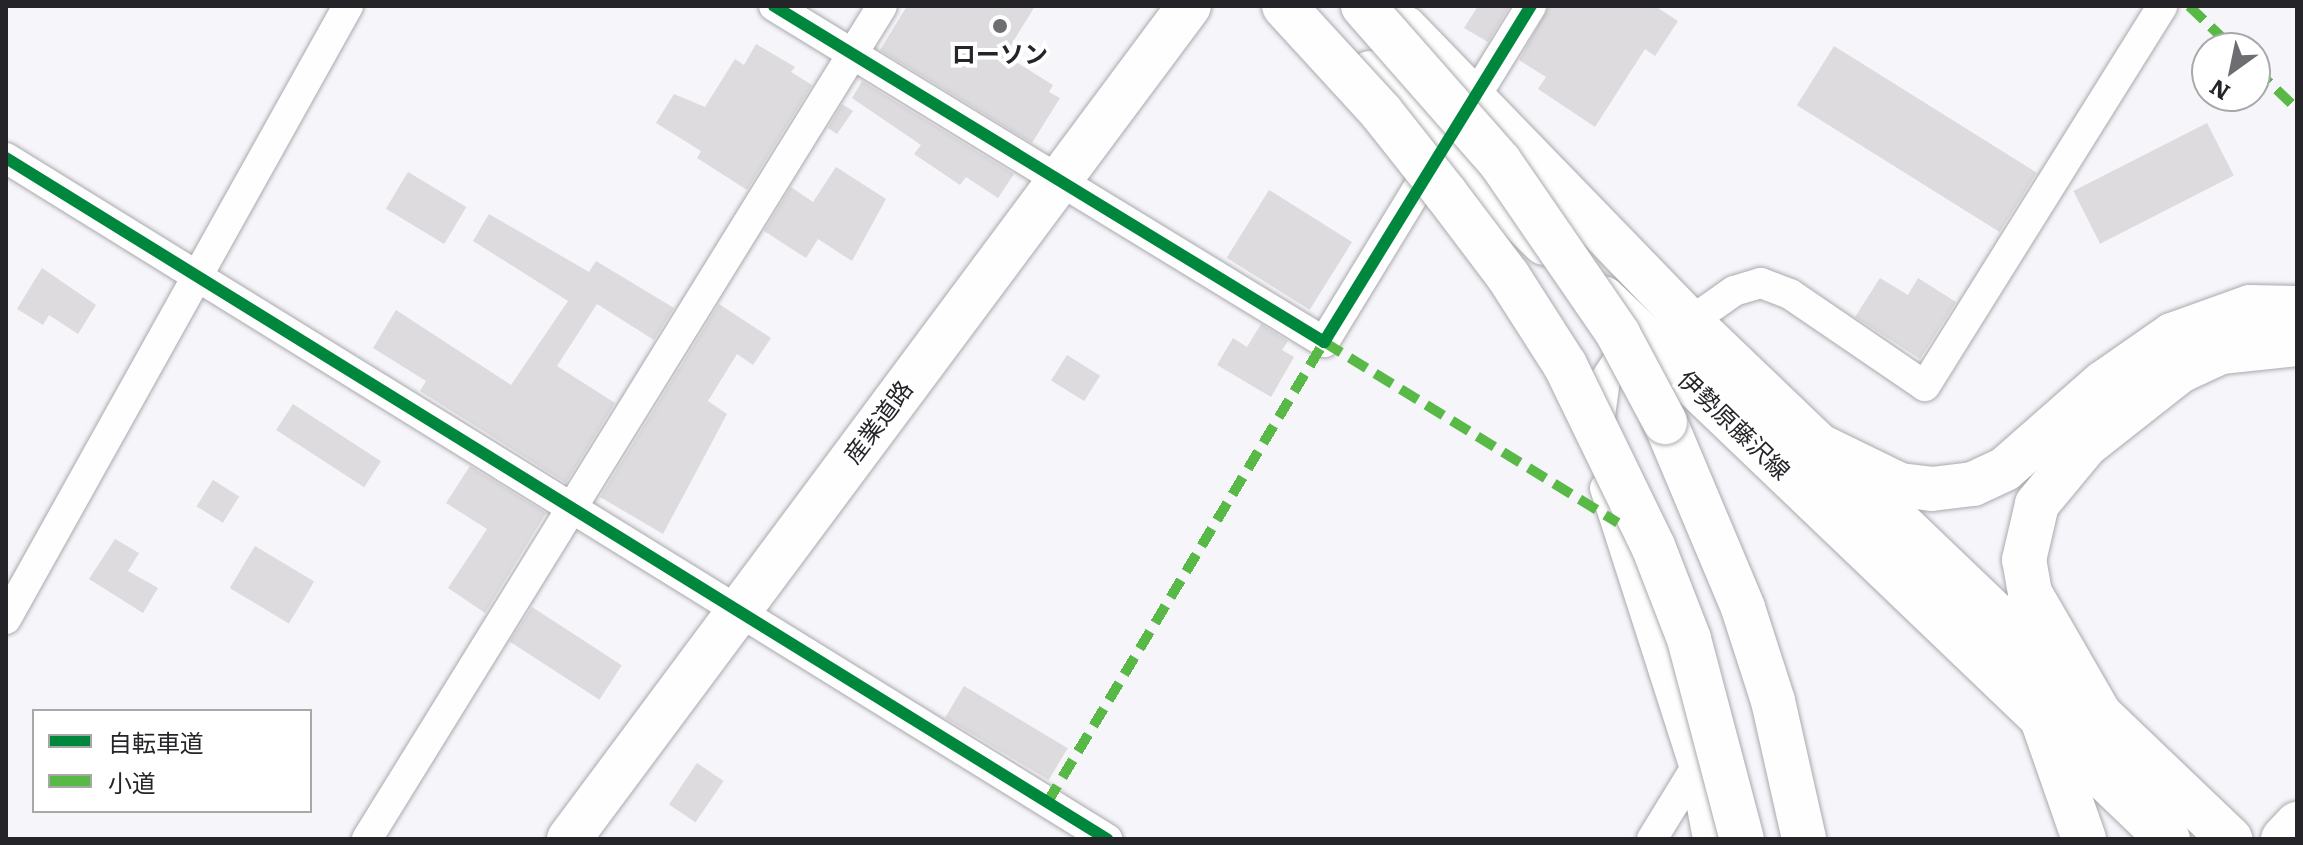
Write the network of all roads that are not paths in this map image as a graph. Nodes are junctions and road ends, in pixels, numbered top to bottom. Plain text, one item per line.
1 (348, 6) edge
2 (774, 6) edge
3 (882, 6) edge
4 (1189, 6) edge
5 (1284, 6) edge
6 (1304, 6) edge
7 (1363, 6) edge
8 (1382, 6) edge
9 (1531, 6) edge
10 (2162, 6) edge
11 (851, 55) junction
12 (1476, 96) junction
13 (1443, 147) junction
14 (6, 158) edge
15 (1058, 179) junction
16 (198, 277) junction
17 (2297, 308) edge
18 (1690, 322) junction
19 (1637, 331) junction
20 (2297, 344) edge
21 (1820, 446) junction
22 (573, 510) junction
23 (734, 611) junction
24 (6, 619) edge
25 (2099, 713) junction
26 (2042, 719) junction
27 (1695, 769) junction
28 (2297, 824) edge
29 (367, 839) edge
30 (569, 839) edge
31 (1107, 839) edge
32 (1652, 839) edge
33 (1708, 839) edge
34 (1742, 839) edge
35 (1804, 839) edge
36 (2084, 839) edge
37 (2168, 839) edge
38 (2230, 839) edge
39 (2283, 839) edge

1 - 16 street
2 - 11 street
3 - 11 street
4 - 15 main road, 産業道路
5 - 34 main road, bridge
6 - 13 main road, 伊勢原藤沢線
7 - 35 main road, bridge
8 - 12 main road, 伊勢原藤沢線
9 - 12 street
10 - 18 street
11 - 15 street
11 - 22 street
12 - 13 street
12 - 18 main road, 伊勢原藤沢線
13 - 15 street
13 - 19 main road, 伊勢原藤沢線
14 - 16 street
15 - 23 main road, 産業道路
16 - 22 street
16 - 24 street
17 - 21 main road
18 - 21 main road, 伊勢原藤沢線
19 - 26 main road, 伊勢原藤沢線
19 - 27 street
20 - 25 main road
21 - 25 main road, 伊勢原藤沢線
22 - 23 street
22 - 29 street
23 - 30 main road, 産業道路
23 - 31 street
25 - 38 main road, 伊勢原藤沢線
26 - 36 main road
26 - 37 main road, 伊勢原藤沢線
27 - 32 street
27 - 33 street
28 - 39 main road

